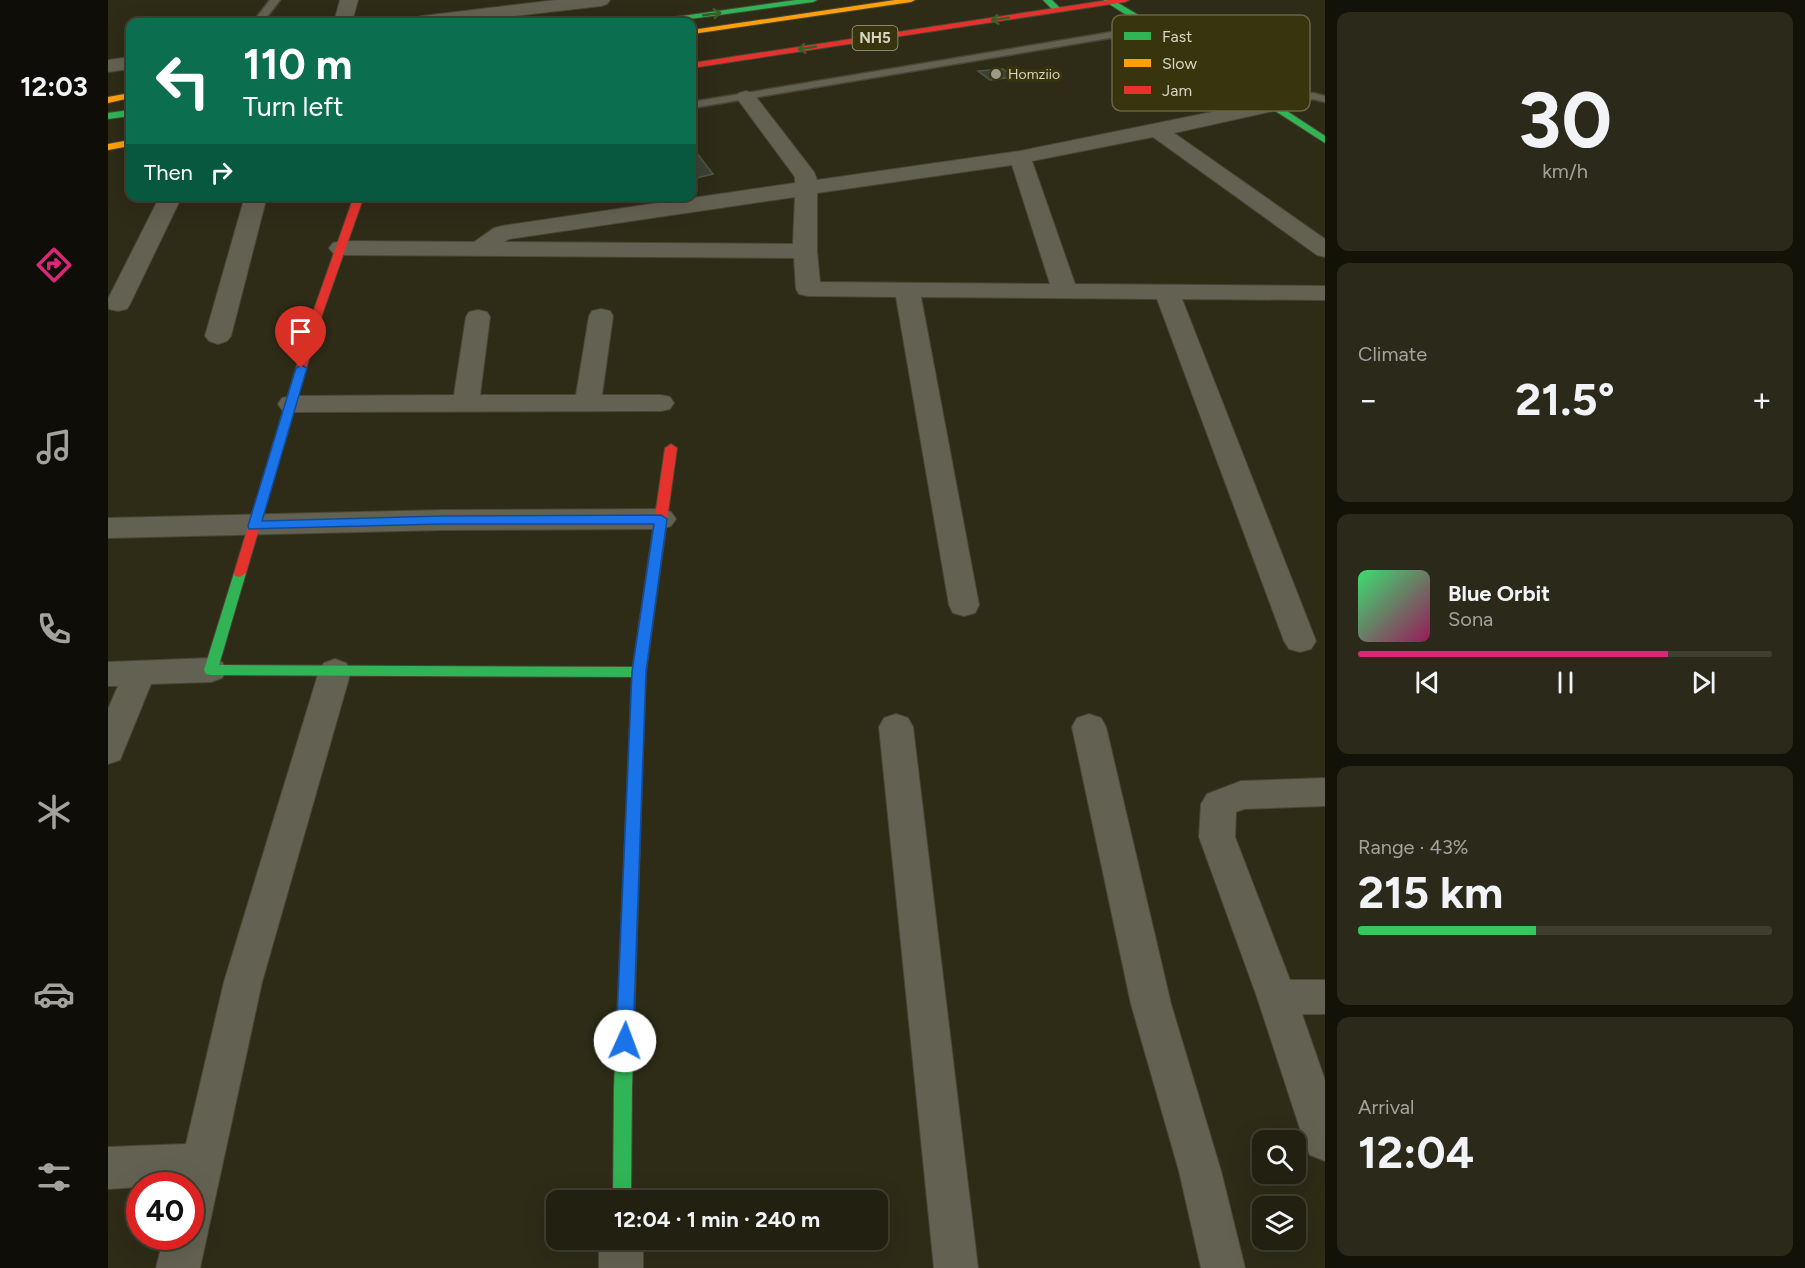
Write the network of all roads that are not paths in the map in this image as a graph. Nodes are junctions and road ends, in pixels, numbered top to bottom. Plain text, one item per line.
1 (275, 0) edge
2 (349, 0) edge
3 (601, 0) edge
4 (813, 0) edge
5 (911, 0) edge
6 (1047, 0) edge
7 (1125, 0) edge
8 (1109, 1) edge
9 (499, 6) edge
10 (1058, 10) junction
11 (1132, 15) edge
12 (261, 18) edge
13 (344, 18) edge
14 (441, 18) edge
15 (683, 18) edge
16 (696, 31) edge
17 (1112, 35) edge
18 (126, 64) edge
19 (696, 65) edge
20 (108, 66) edge
21 (126, 97) edge
22 (746, 97) junction
23 (1310, 97) edge
24 (1325, 99) edge
25 (108, 100) edge
26 (696, 104) edge
27 (1247, 111) edge
28 (1279, 111) edge
29 (126, 114) edge
30 (108, 116) edge
31 (1156, 130) junction
32 (126, 135) edge
33 (108, 137) edge
34 (1325, 140) edge
35 (126, 144) edge
36 (108, 147) edge
37 (1020, 157) junction
38 (806, 189) junction
39 (169, 201) edge
40 (255, 201) edge
41 (357, 201) edge
42 (341, 248) junction
43 (479, 249) junction
44 (1325, 250) edge
45 (805, 251) junction
46 (907, 290) junction
47 (1065, 291) junction
48 (1167, 292) junction
49 (1325, 293) edge
50 (118, 304) dead end
51 (601, 316) dead end
52 (478, 317) dead end
53 (218, 336) dead end
54 (466, 403) junction
55 (588, 403) junction
56 (661, 403) dead end
57 (291, 404) junction
58 (671, 448) dead end
59 (661, 519) junction
60 (254, 526) junction
61 (108, 528) edge
62 (964, 605) dead end
63 (1300, 641) dead end
64 (211, 670) junction
65 (335, 671) junction
66 (639, 672) junction
67 (124, 674) edge
68 (896, 727) dead end
69 (1089, 727) dead end
70 (108, 751) edge
71 (1325, 792) edge
72 (1277, 997) junction
73 (1325, 997) edge
74 (1325, 1142) edge
75 (203, 1164) junction
76 (108, 1168) edge
77 (201, 1172) edge
78 (622, 1190) edge
79 (182, 1250) edge
80 (621, 1250) edge
81 (178, 1268) edge
82 (621, 1268) edge
83 (956, 1268) edge
84 (1223, 1268) edge

1 - 12 lane
2 - 13 street
3 - 9 street
15 -> 4 main road
5 - 16 main road, NH5
6 - 10 main road
7 - 8 main road, NH5
8 - 10 main road, NH5
8 - 11 main road
9 - 14 street
10 -> 19 main road, NH5
17 - 22 lane
18 - 20 street
21 - 25 main road
22 - 26 lane
22 - 38 street
23 - 24 lane
27 - 31 street
28 - 34 main road
29 - 30 main road
31 - 37 street
31 - 44 street
32 - 33 main road
35 - 36 main road
37 - 38 street
37 - 47 street
38 - 43 street
38 - 45 street
39 - 50 street
40 - 53 street
41 - 42 main road
42 - 43 street
42 - 57 main road
43 - 45 street
45 - 46 street
46 - 47 street
46 - 62 street
47 - 48 street
48 - 49 street
48 - 63 street
51 - 55 street
52 - 54 street
54 - 55 street
54 - 57 street
55 - 56 street
57 - 60 main road
58 - 59 main road
59 - 60 street
59 - 66 main road
60 - 61 street
60 - 64 main road
64 - 65 main road
64 - 67 street
65 - 66 main road
65 - 75 street
66 - 78 main road
67 - 70 street
68 - 83 street
69 - 84 street
71 - 72 street
72 - 73 street
72 - 74 street
75 - 76 street
75 - 77 street
79 - 81 street
80 - 82 street

